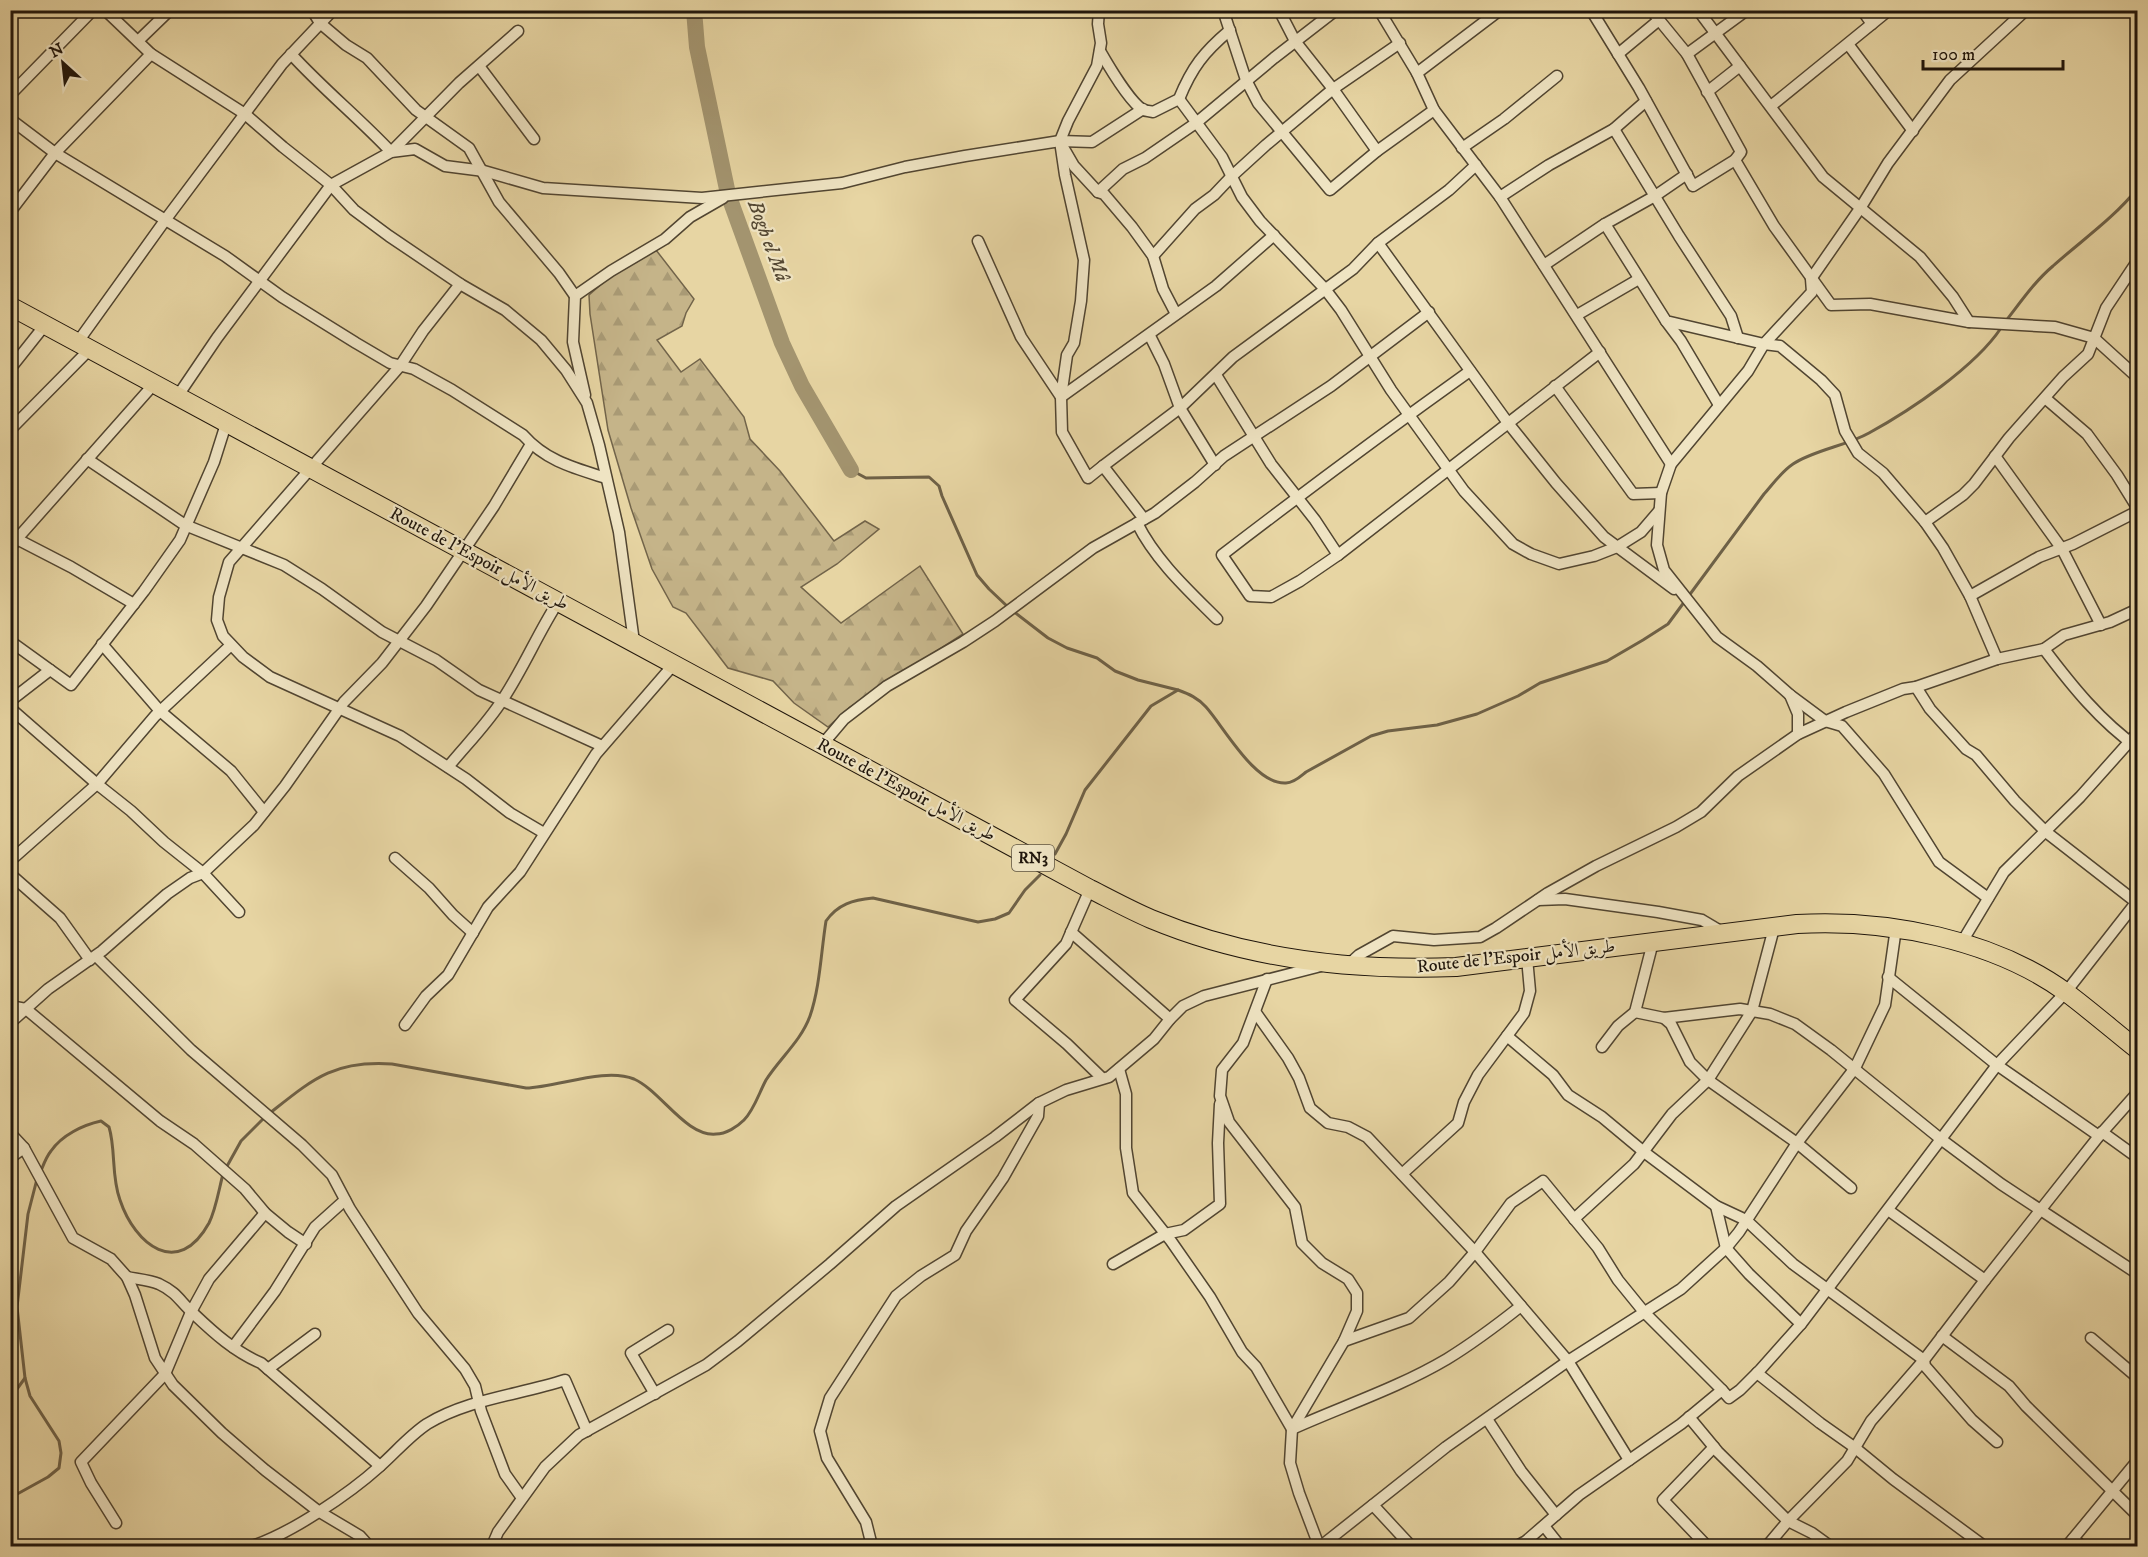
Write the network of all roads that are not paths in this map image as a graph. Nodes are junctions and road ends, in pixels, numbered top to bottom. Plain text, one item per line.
1 (93, 10) edge
2 (105, 10) edge
3 (170, 10) edge
4 (312, 10) edge
5 (333, 10) edge
6 (1099, 10) edge
7 (1223, 10) edge
8 (1279, 10) edge
9 (1336, 10) edge
10 (1379, 10) edge
11 (1500, 10) edge
12 (1591, 10) edge
13 (1651, 10) edge
14 (1698, 10) edge
15 (1747, 10) edge
16 (1862, 10) edge
17 (1889, 10) edge
18 (2026, 10) edge
19 (2129, 10) edge
20 (2138, 16) edge
21 (1659, 20) junction
22 (320, 23) junction
23 (1872, 24) junction
24 (1230, 30) junction
25 (518, 31) dead end
26 (1716, 33) junction
27 (138, 41) junction
28 (1295, 41) junction
29 (1400, 44) junction
30 (1848, 44) junction
31 (1100, 51) junction
32 (151, 54) junction
33 (291, 54) junction
34 (1618, 54) junction
35 (1687, 54) junction
36 (479, 66) junction
37 (1740, 66) junction
38 (1417, 73) junction
39 (1557, 76) dead end
40 (1246, 80) junction
41 (1333, 89) junction
42 (1707, 92) junction
43 (10, 95) edge
44 (1179, 99) junction
45 (1646, 101) junction
46 (1771, 106) junction
47 (1143, 110) junction
48 (1434, 110) junction
49 (245, 114) junction
50 (425, 117) junction
51 (10, 120) edge
52 (1196, 123) junction
53 (1614, 129) junction
54 (1283, 131) junction
55 (1913, 131) junction
56 (534, 139) dead end
57 (1060, 141) junction
58 (1462, 148) junction
59 (1377, 151) junction
60 (391, 152) junction
61 (55, 153) junction
62 (1735, 160) junction
63 (1476, 165) junction
64 (484, 171) junction
65 (1687, 174) junction
66 (1232, 176) junction
67 (331, 185) junction
68 (1098, 192) junction
69 (728, 194) junction
70 (1655, 196) junction
71 (1500, 197) junction
72 (1861, 207) junction
73 (10, 212) edge
74 (166, 219) junction
75 (1605, 224) junction
76 (1274, 235) junction
77 (978, 241) dead end
78 (1378, 243) junction
79 (1153, 256) junction
80 (2138, 260) edge
81 (1544, 265) junction
82 (1640, 279) junction
83 (1810, 279) junction
84 (260, 281) junction
85 (460, 284) junction
86 (1325, 289) junction
87 (575, 297) junction
88 (10, 306) edge
89 (1429, 312) junction
90 (1176, 314) junction
91 (1577, 315) junction
92 (1666, 321) junction
93 (1969, 322) junction
94 (45, 325) junction
95 (1150, 336) junction
96 (1737, 338) junction
97 (2094, 338) junction
98 (1764, 344) junction
99 (83, 346) junction
100 (1600, 352) junction
101 (1369, 356) junction
102 (400, 366) junction
103 (10, 369) edge
104 (1470, 371) junction
105 (1216, 375) junction
106 (2138, 378) edge
107 (154, 384) junction
108 (1555, 386) junction
109 (177, 397) junction
110 (1061, 397) junction
111 (2045, 398) junction
112 (587, 403) junction
113 (1719, 405) junction
114 (1180, 408) junction
115 (1409, 415) junction
116 (1508, 423) junction
117 (226, 424) junction
118 (10, 430) edge
119 (1255, 437) junction
120 (531, 444) junction
121 (1995, 456) junction
122 (87, 459) junction
123 (1671, 464) junction
124 (1215, 465) junction
125 (1103, 466) junction
126 (311, 469) junction
127 (1449, 470) junction
128 (606, 478) junction
129 (1661, 493) junction
130 (1297, 499) junction
131 (2138, 510) edge
132 (1660, 511) junction
133 (1141, 521) junction
134 (1925, 522) junction
135 (185, 525) junction
136 (12, 542) edge
137 (1617, 548) junction
138 (240, 549) junction
139 (2062, 549) junction
140 (462, 550) junction
141 (1338, 555) junction
142 (1970, 596) junction
143 (1686, 598) junction
144 (558, 602) junction
145 (134, 604) junction
146 (2138, 609) edge
147 (1217, 619) dead end
148 (2101, 625) junction
149 (10, 641) edge
150 (399, 641) junction
151 (634, 642) junction
152 (102, 644) junction
153 (231, 645) junction
154 (2044, 649) junction
155 (1997, 658) junction
156 (674, 664) junction
157 (50, 670) junction
158 (1916, 687) junction
159 (1790, 695) junction
160 (502, 700) junction
161 (10, 701) edge
162 (10, 708) edge
163 (339, 709) junction
164 (160, 711) junction
165 (1825, 721) junction
166 (2138, 732) edge
167 (1798, 734) junction
168 (822, 745) junction
169 (602, 746) junction
170 (2134, 746) edge
171 (448, 767) junction
172 (97, 784) junction
173 (264, 812) junction
174 (2046, 832) junction
175 (544, 833) junction
176 (395, 858) dead end
177 (10, 861) edge
178 (203, 873) junction
179 (10, 874) edge
180 (1090, 889) junction
181 (1988, 898) junction
182 (1538, 900) junction
183 (2137, 901) edge
184 (239, 912) dead end
185 (1774, 928) junction
186 (1896, 928) junction
187 (1071, 932) junction
188 (473, 933) junction
189 (1724, 933) junction
190 (1653, 942) junction
191 (1962, 942) junction
192 (93, 958) junction
193 (1527, 958) junction
194 (1340, 964) junction
195 (1888, 977) junction
196 (1267, 979) junction
197 (2066, 992) junction
198 (10, 1005) edge
199 (26, 1009) junction
200 (1752, 1011) junction
201 (1635, 1012) junction
202 (1256, 1013) junction
203 (1664, 1018) junction
204 (1170, 1019) junction
205 (10, 1023) edge
206 (405, 1025) dead end
207 (1507, 1036) junction
208 (1602, 1047) dead end
209 (2138, 1050) edge
210 (1996, 1065) junction
211 (1855, 1068) junction
212 (1119, 1069) junction
213 (1102, 1078) junction
214 (1707, 1080) junction
215 (2138, 1092) edge
216 (1220, 1096) junction
217 (1039, 1103) junction
218 (10, 1133) edge
219 (2101, 1134) junction
220 (1942, 1140) junction
221 (1797, 1143) junction
222 (24, 1148) junction
223 (1644, 1152) junction
224 (10, 1158) edge
225 (2138, 1158) edge
226 (1402, 1174) junction
227 (1851, 1188) dead end
228 (345, 1200) junction
229 (1716, 1206) junction
230 (2042, 1209) junction
231 (1888, 1210) junction
232 (265, 1214) junction
233 (1574, 1219) junction
234 (1746, 1220) junction
235 (1165, 1234) junction
236 (306, 1244) junction
237 (1726, 1248) junction
238 (1475, 1252) junction
239 (1113, 1264) dead end
240 (2138, 1274) edge
241 (127, 1277) junction
242 (1985, 1280) junction
243 (1826, 1289) junction
244 (1521, 1306) junction
245 (191, 1312) junction
246 (1644, 1312) junction
247 (1801, 1324) junction
248 (668, 1330) dead end
249 (315, 1334) dead end
250 (1942, 1336) junction
251 (2091, 1338) dead end
252 (1344, 1341) junction
253 (233, 1347) junction
254 (1924, 1360) junction
255 (1568, 1361) junction
256 (268, 1369) junction
257 (1757, 1373) junction
258 (165, 1374) junction
259 (2138, 1378) edge
260 (1722, 1390) junction
261 (655, 1394) junction
262 (479, 1403) junction
263 (1689, 1418) junction
264 (1487, 1419) junction
265 (1292, 1429) junction
266 (587, 1431) junction
267 (1996, 1442) dead end
268 (1854, 1447) junction
269 (1714, 1448) junction
270 (1629, 1460) junction
271 (2138, 1460) edge
272 (380, 1467) junction
273 (2112, 1490) junction
274 (522, 1498) junction
275 (1373, 1505) junction
276 (318, 1511) junction
277 (1556, 1515) junction
278 (2138, 1516) edge
279 (1788, 1521) junction
280 (116, 1523) dead end
281 (1544, 1526) junction
282 (2070, 1543) edge
283 (252, 1546) edge
284 (369, 1546) edge
285 (492, 1546) edge
286 (872, 1546) edge
287 (1320, 1546) edge
288 (1411, 1546) edge
289 (1517, 1546) edge
290 (1560, 1546) edge
291 (1707, 1546) edge
292 (1767, 1546) edge
293 (1830, 1546) edge
294 (1984, 1546) edge
295 (2082, 1546) edge

1 - 43 street
2 - 27 street
3 - 27 street
4 - 22 street
5 - 22 street
6 - 31 street
7 - 24 street
8 - 28 street
9 - 28 street
10 - 29 street
11 - 38 street
12 - 34 street
13 - 21 street
14 - 26 street
15 - 26 street
16 - 23 street
17 - 23 street
18 - 55 street
19 - 20 street
21 - 34 street
21 - 35 street
22 - 33 street
22 - 50 street
23 - 30 street
24 - 40 street
24 - 44 street
25 - 36 street
26 - 35 street
26 - 37 street
27 - 32 street
28 - 40 street
28 - 41 street
29 - 38 street
29 - 41 street
30 - 46 street
30 - 55 street
31 - 47 street
31 - 57 street
32 - 49 street
32 - 61 street
33 - 49 street
33 - 60 street
34 - 45 street
35 - 42 street
36 - 50 street
36 - 56 street
37 - 42 street
37 - 46 street
38 - 48 street
39 - 58 street
40 - 52 street
40 - 54 street
41 - 54 street
41 - 59 street
42 - 62 street
44 - 47 street
44 - 52 street
45 - 53 street
45 - 65 street
46 - 72 street
47 - 57 street
48 - 58 street
48 - 59 street
49 - 67 street
49 - 74 street
50 - 60 street
50 - 64 street
51 - 61 street
52 - 66 street
52 - 68 street
53 - 70 street
53 - 71 street
54 - 59 street
54 - 66 street
55 - 72 street
57 - 68 street
57 - 69 street
57 - 110 street
58 - 63 street
60 - 64 street
60 - 67 street
61 - 73 street
61 - 74 street
62 - 65 street
62 - 83 street
63 - 71 street
63 - 78 street
64 - 69 street
64 - 87 street
65 - 70 street
66 - 76 street
66 - 79 street
67 - 84 street
67 - 85 street
68 - 79 street
69 - 87 street
70 - 75 street
70 - 96 street
71 - 81 street
72 - 83 street
72 - 93 street
74 - 84 street
74 - 99 street
75 - 81 street
75 - 82 street
76 - 86 street
76 - 90 street
77 - 110 street
78 - 86 street
78 - 89 street
79 - 90 street
80 - 97 street
81 - 91 street
82 - 91 street
82 - 92 street
83 - 93 street
83 - 98 street
84 - 102 street
84 - 109 street
85 - 102 street
85 - 112 street
86 - 101 street
86 - 105 street
87 - 112 street
88 - 94 highway, Route de l’Espoir طريق الأمل / RN3
89 - 101 street
89 - 104 street
90 - 95 street
91 - 100 street
92 - 96 street
92 - 113 street
93 - 97 street
94 - 99 highway, Route de l’Espoir طريق الأمل / RN3
94 - 103 street
95 - 110 street
95 - 114 street
96 - 98 street
97 - 106 street
97 - 111 street
98 - 113 street
98 - 134 street
99 - 107 highway, Route de l’Espoir طريق الأمل / RN3
99 - 118 street
100 - 108 street
100 - 123 street
101 - 115 street
101 - 119 street
102 - 120 street
102 - 126 street
104 - 115 street
104 - 116 street
105 - 114 street
105 - 119 street
107 - 109 highway, Route de l’Espoir طريق الأمل / RN3
107 - 122 street
108 - 116 street
108 - 129 street
109 - 117 highway, Route de l’Espoir طريق الأمل / RN3
110 - 125 street
111 - 121 street
111 - 131 street
112 - 128 street
113 - 123 street
114 - 124 street
114 - 125 street
115 - 127 street
115 - 130 street
116 - 127 street
116 - 137 street
117 - 126 highway, Route de l’Espoir طريق الأمل / RN3
117 - 135 street
119 - 124 street
119 - 130 street
120 - 128 street
120 - 140 street
121 - 134 street
121 - 139 street
122 - 135 street
122 - 136 street
123 - 129 street
124 - 133 street
125 - 133 street
126 - 138 street
126 - 140 highway, Route de l’Espoir طريق الأمل / RN3
127 - 137 street
127 - 141 street
128 - 151 street
129 - 132 street
130 - 141 street
130 - 141 street
131 - 139 street
132 - 137 street
132 - 143 street
133 - 147 street
133 - 168 street
134 - 142 street
135 - 138 street
135 - 145 street
136 - 145 street
137 - 143 street
138 - 150 street
138 - 153 street
139 - 142 street
139 - 148 street
140 - 144 highway, Route de l’Espoir طريق الأمل / RN3
140 - 150 street
142 - 155 street
143 - 159 street
144 - 151 highway, Route de l’Espoir طريق الأمل / RN3
144 - 160 street
145 - 152 street
146 - 148 street
148 - 154 street
149 - 157 street
150 - 160 street
150 - 163 street
151 - 156 highway, Route de l’Espoir طريق الأمل / RN3
152 - 157 street
152 - 164 street
153 - 163 street
153 - 164 street
154 - 155 street
154 - 170 street
155 - 158 street
156 - 168 highway, Route de l’Espoir طريق الأمل / RN3
156 - 169 street
157 - 161 street
158 - 165 street
158 - 174 street
159 - 165 street
159 - 167 street
160 - 169 street
160 - 171 street
162 - 172 street
163 - 171 street
163 - 173 street
164 - 172 street
164 - 173 street
165 - 167 street
165 - 181 street
166 - 170 street
167 - 182 street
168 - 180 highway, Route de l’Espoir طريق الأمل / RN3
169 - 175 street
170 - 174 street
171 - 175 street
172 - 177 street
172 - 178 street
173 - 178 street
174 - 181 street
174 - 183 street
175 - 188 street
176 - 188 street
178 - 184 street
178 - 192 street
179 - 192 street
180 - 187 street
180 - 194 highway, Route de l’Espoir طريق الأمل / RN3
181 - 191 street
182 - 189 street
182 - 194 street
183 - 197 street
185 - 186 highway, Route de l’Espoir طريق الأمل / RN3
185 - 189 highway, Route de l’Espoir طريق الأمل / RN3
185 - 200 street
186 - 191 highway, Route de l’Espoir طريق الأمل / RN3
186 - 195 street
187 - 204 street
187 - 213 street
188 - 206 street
189 - 190 highway, Route de l’Espoir طريق الأمل / RN3
190 - 193 highway, Route de l’Espoir طريق الأمل / RN3
190 - 201 street
191 - 197 highway, Route de l’Espoir طريق الأمل / RN3
192 - 199 street
192 - 228 street
193 - 194 highway, Route de l’Espoir طريق الأمل / RN3
193 - 207 street
194 - 196 street
195 - 210 street
195 - 211 street
196 - 202 street
196 - 204 street
197 - 209 highway, Route de l’Espoir طريق الأمل / RN3
197 - 210 street
198 - 199 street
199 - 205 street
199 - 232 street
200 - 203 street
200 - 211 street
200 - 214 street
201 - 203 street
201 - 208 street
202 - 216 street
202 - 226 street
203 - 214 street
204 - 212 street
207 - 223 street
207 - 226 street
210 - 219 street
210 - 220 street
211 - 220 street
211 - 221 street
212 - 213 street
212 - 235 street
213 - 217 street
214 - 221 street
214 - 223 street
215 - 219 street
216 - 235 street
216 - 252 street
217 - 261 street
217 - 286 street
218 - 222 street
219 - 225 street
219 - 230 street
220 - 230 street
220 - 231 street
221 - 227 street
221 - 234 street
222 - 224 street
222 - 241 street
223 - 229 street
223 - 233 street
226 - 238 street
228 - 236 street
228 - 262 street
229 - 234 street
229 - 237 street
230 - 240 street
230 - 242 street
231 - 242 street
231 - 243 street
232 - 236 street
232 - 245 street
233 - 238 street
233 - 246 street
234 - 237 street
234 - 243 street
235 - 239 street
235 - 265 street
236 - 253 street
237 - 246 street
237 - 247 street
238 - 244 street
238 - 252 street
241 - 245 street
241 - 258 street
242 - 250 street
243 - 247 street
243 - 254 street
244 - 255 street
244 - 265 street
245 - 253 street
245 - 258 street
246 - 255 street
246 - 260 street
247 - 257 street
248 - 261 street
249 - 256 street
250 - 254 street
250 - 273 street
251 - 259 street
252 - 265 street
253 - 256 street
254 - 267 street
254 - 268 street
255 - 264 street
255 - 270 street
256 - 272 street
257 - 260 street
257 - 268 street
258 - 276 street
258 - 280 street
260 - 263 street
261 - 266 street
262 - 266 street
262 - 272 street
262 - 274 street
263 - 269 street
263 - 270 street
264 - 275 street
264 - 277 street
265 - 287 street
266 - 274 street
268 - 279 street
268 - 294 street
269 - 279 street
269 - 291 street
270 - 277 street
271 - 273 street
272 - 276 street
273 - 278 street
273 - 282 street
274 - 285 street
275 - 287 street
275 - 288 street
276 - 283 street
276 - 284 street
277 - 281 street
279 - 292 street
279 - 293 street
281 - 289 street
281 - 290 street
282 - 295 street

